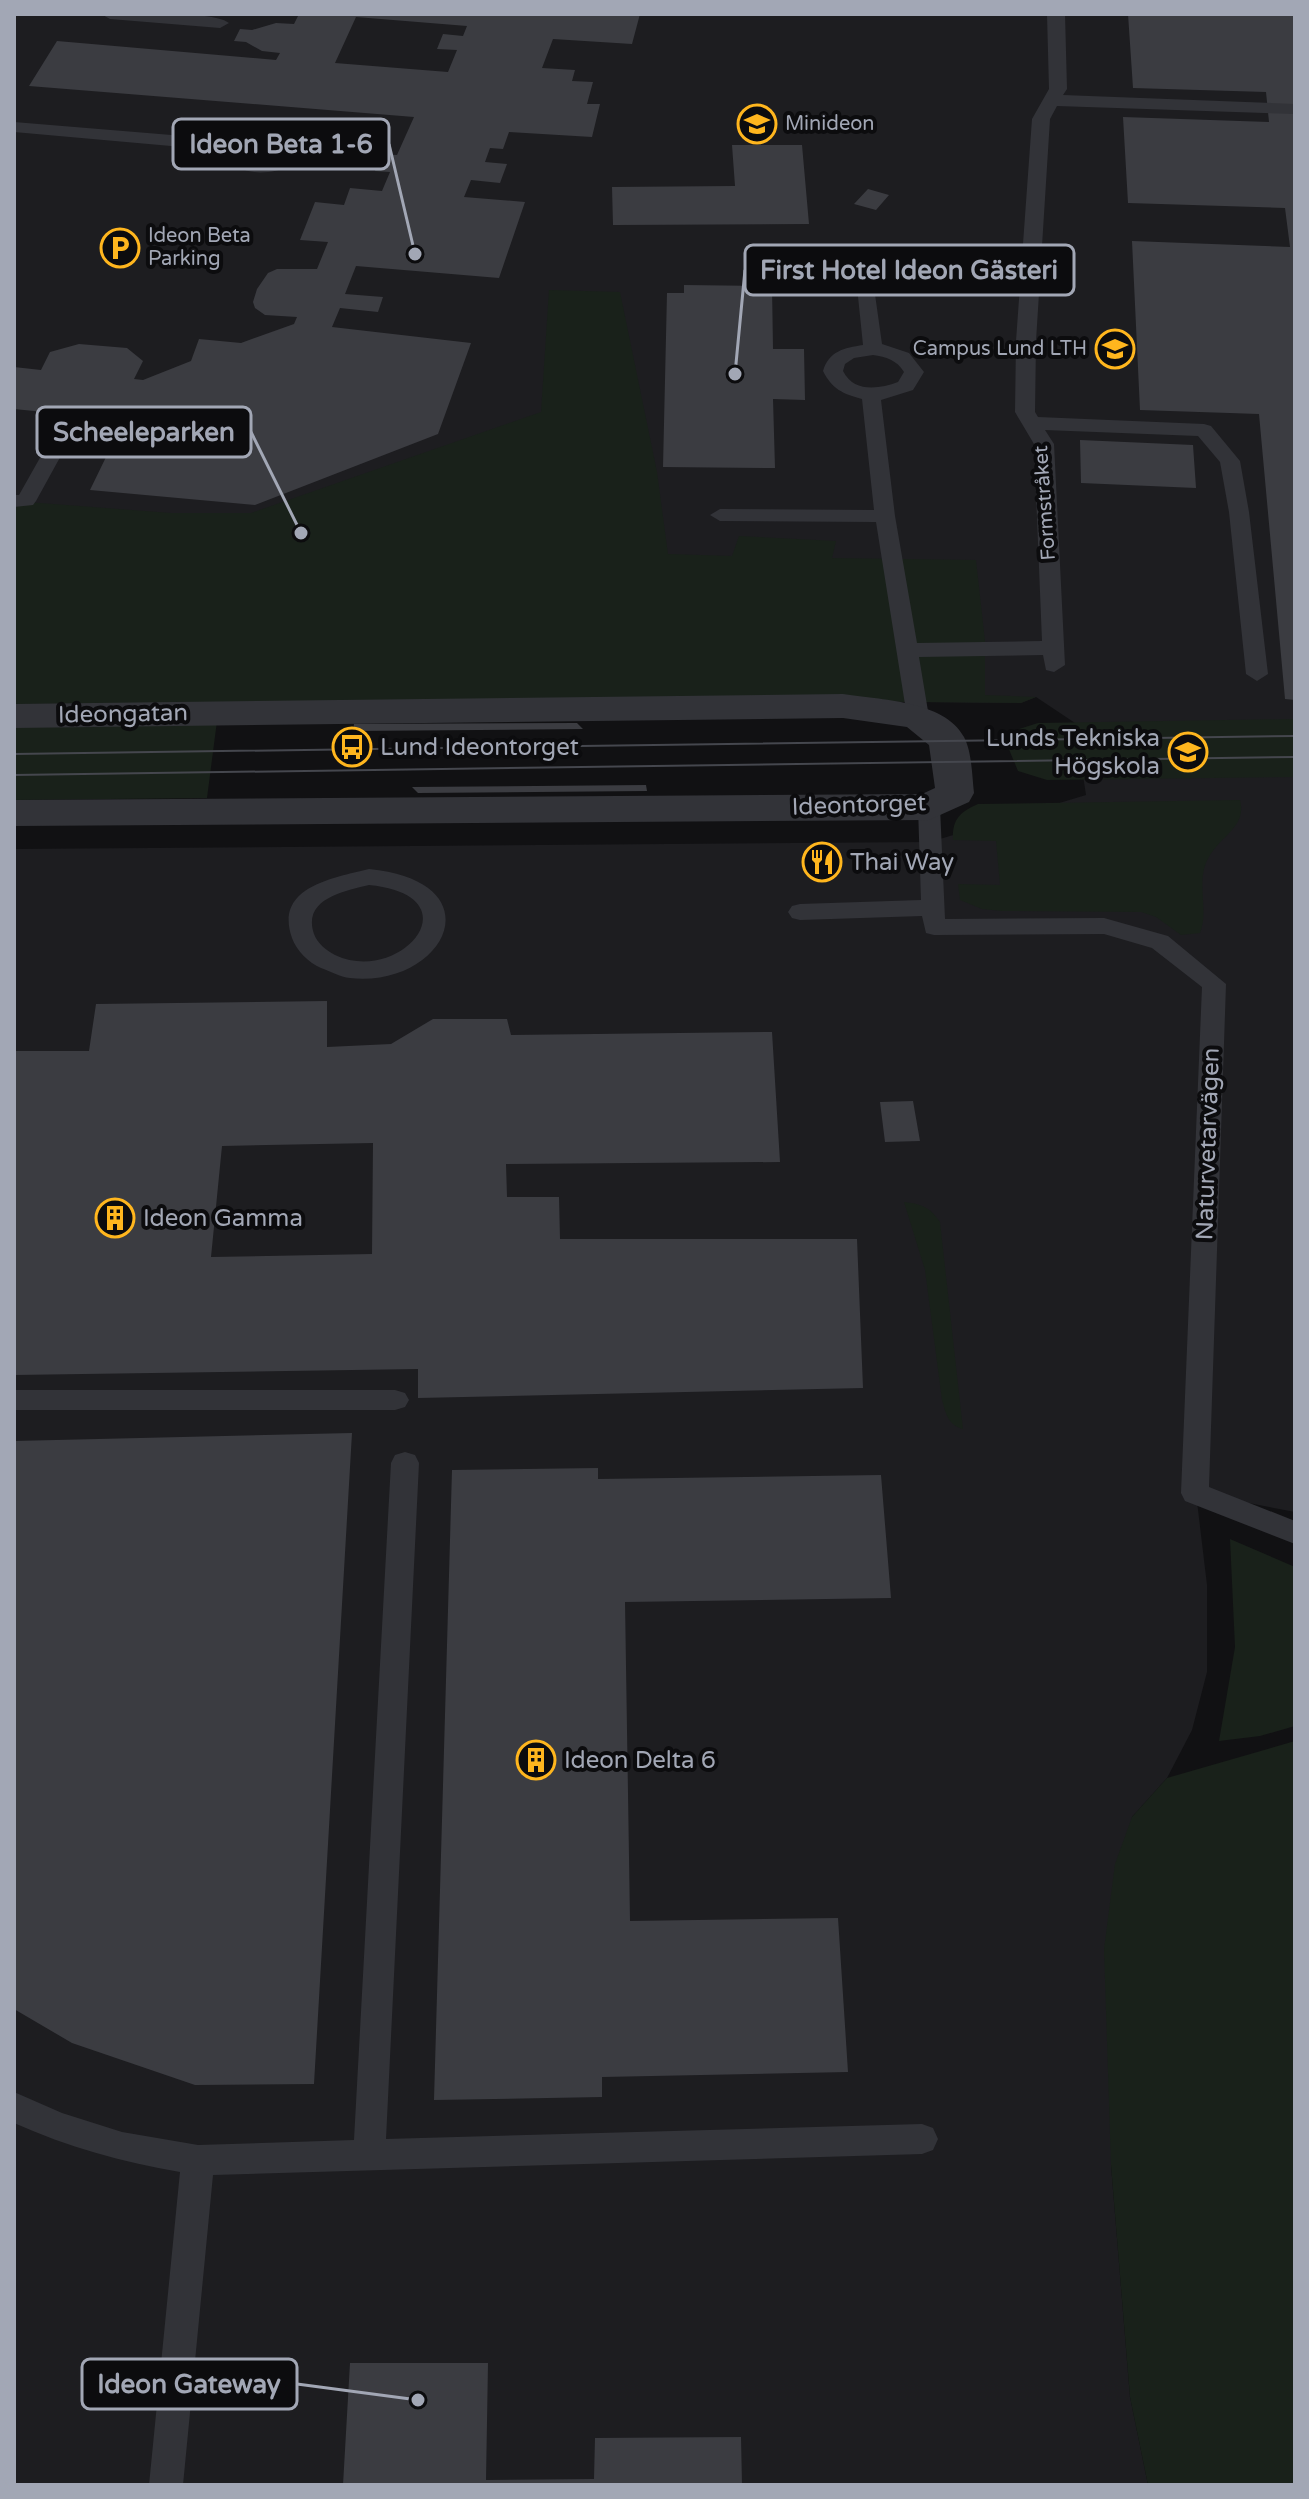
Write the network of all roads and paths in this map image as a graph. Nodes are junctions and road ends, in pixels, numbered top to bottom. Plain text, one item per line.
1 (110, 14) edge
2 (1056, 14) edge
3 (220, 23) dead end
4 (1052, 100) junction
5 (1295, 109) edge
6 (14, 127) edge
7 (236, 146) dead end
8 (865, 277) dead end
9 (873, 349) junction
10 (871, 395) junction
11 (70, 421) dead end
12 (1032, 423) junction
13 (14, 501) edge
14 (720, 515) dead end
15 (885, 516) junction
16 (907, 650) junction
17 (1257, 674) dead end
18 (14, 716) edge
19 (918, 717) junction
20 (929, 807) junction
21 (14, 813) edge
22 (319, 892) joint
23 (800, 912) dead end
24 (933, 917) junction
25 (14, 1400) edge
26 (395, 1400) dead end
27 (405, 1463) dead end
28 (1295, 1533) edge
29 (14, 2107) edge
30 (922, 2139) dead end
31 (369, 2157) junction
32 (198, 2160) junction
33 (166, 2485) edge

1 - 3 lane
2 - 4 lane, Formstråket
4 - 5 lane
4 - 12 lane, Formstråket
6 - 7 lane
8 - 9 lane
9 - 10 lane
9 - 10 lane
10 - 15 lane
11 - 13 lane
12 - 16 lane, Formstråket
12 - 17 lane
14 - 15 lane
15 - 16 lane
16 - 19 lane
18 - 19 street, Ideongatan
19 - 20 street, Ideontorget
20 - 21 street, Ideontorget
20 - 24 lane
22 - 22 lane
23 - 24 lane
24 - 28 lane, Naturvetarvägen
25 - 26 lane
27 - 31 lane
29 - 32 lane
30 - 31 lane
31 - 32 lane
32 - 33 lane

